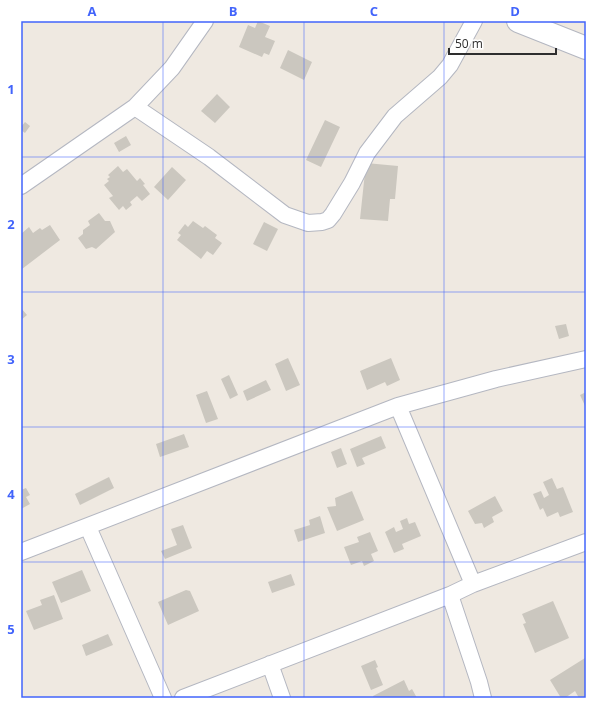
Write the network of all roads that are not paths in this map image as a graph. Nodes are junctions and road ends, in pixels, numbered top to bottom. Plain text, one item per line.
1 (205, 21) edge
2 (474, 21) edge
3 (518, 21) edge
4 (586, 48) edge
5 (135, 107) junction
6 (21, 186) edge
7 (586, 359) edge
8 (398, 406) junction
9 (88, 527) junction
10 (586, 542) edge
11 (21, 552) edge
12 (474, 584) junction
13 (450, 595) junction
14 (270, 664) junction
15 (163, 698) edge
16 (183, 698) edge
17 (282, 698) edge
18 (483, 698) edge

1 - 5 street
2 - 5 street
3 - 4 main road
5 - 6 street
7 - 8 street
8 - 9 street
8 - 12 street
9 - 11 street
9 - 15 street
10 - 12 street
12 - 13 street
13 - 14 street
13 - 18 street
14 - 16 street
14 - 17 street

